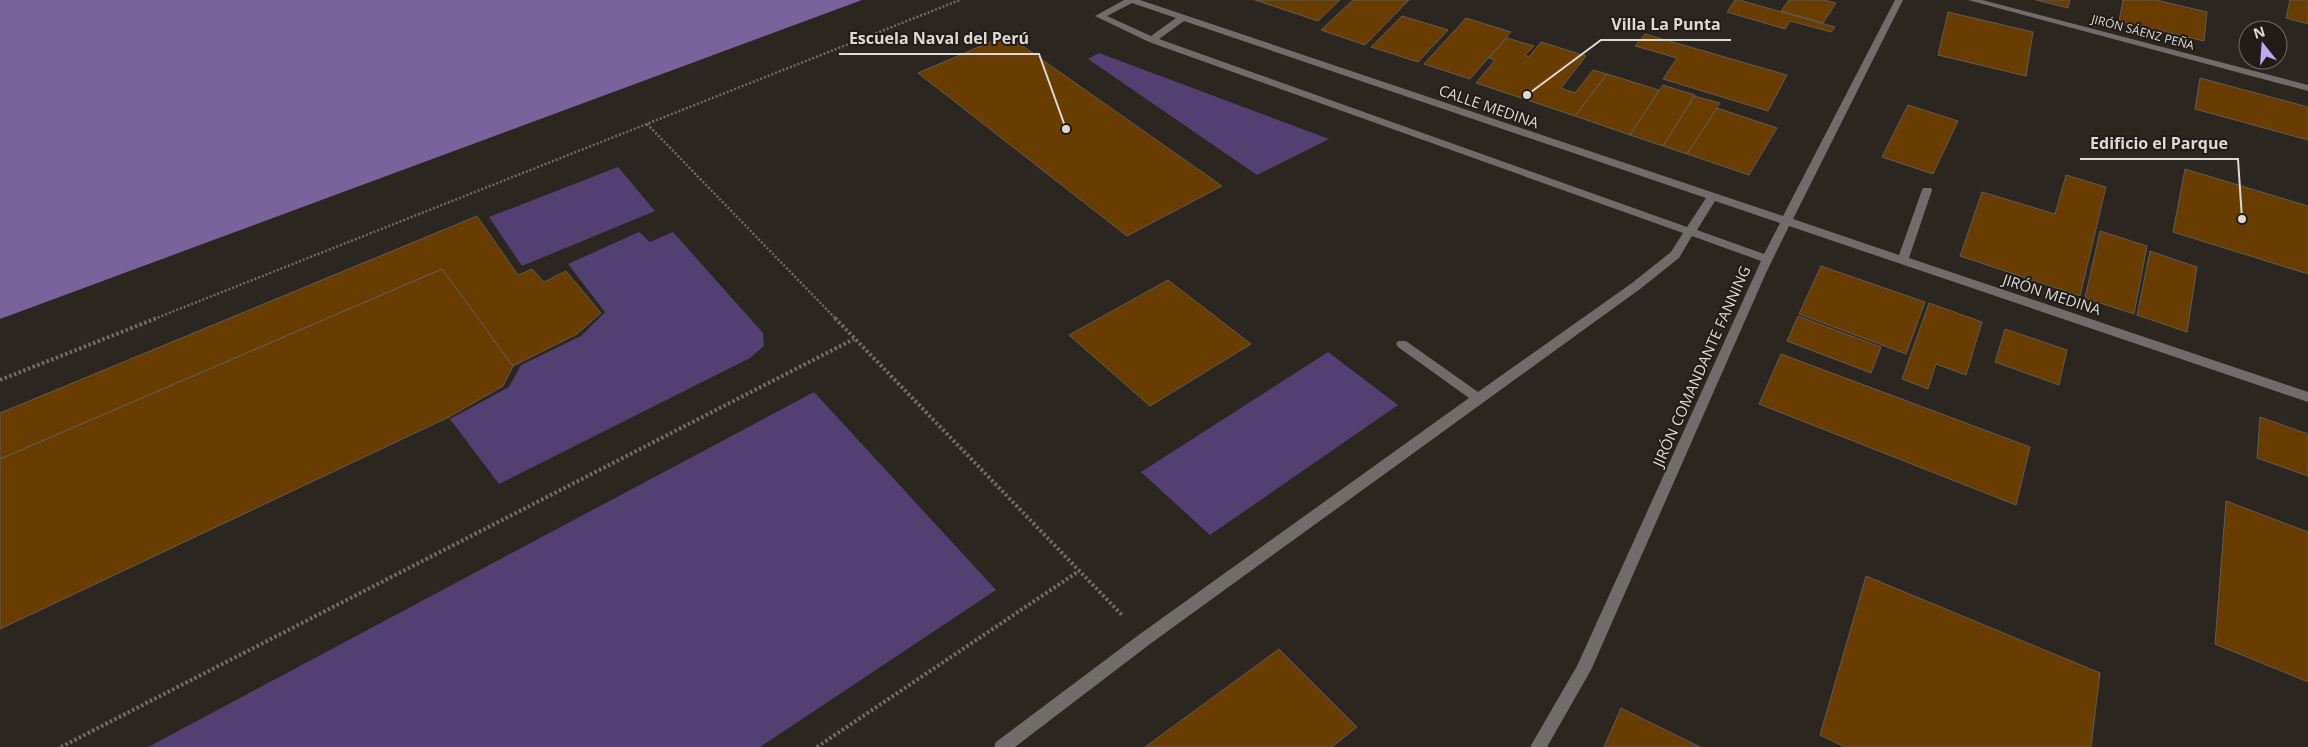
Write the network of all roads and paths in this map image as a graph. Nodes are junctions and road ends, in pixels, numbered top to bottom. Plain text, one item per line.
1 (960, 0) edge
2 (1131, 0) edge
3 (1899, 0) edge
4 (1972, 0) edge
5 (1182, 18) junction
6 (1152, 40) junction
7 (2308, 88) edge
8 (648, 124) junction
9 (1928, 190) dead end
10 (1712, 197) junction
11 (1786, 222) junction
12 (1691, 230) junction
13 (1767, 259) junction
14 (1902, 261) junction
15 (854, 339) junction
16 (1402, 344) dead end
17 (0, 380) edge
18 (2308, 396) edge
19 (1478, 398) junction
20 (1079, 571) junction
21 (1145, 639) junction
22 (61, 747) edge
23 (817, 747) edge
24 (1002, 747) edge
25 (1538, 747) edge

1 - 8 path
2 - 5 street, CALLE MEDINA
2 - 6 street
3 - 11 street, JIRÓN COMANDANTE FANNING
4 - 7 street, JIRÓN SÁENZ PEÑA
5 - 6 street
5 - 10 street, CALLE MEDINA
6 - 12 street
8 - 15 path
8 - 17 path
9 - 14 street
10 - 11 street, CALLE MEDINA
10 - 12 street
11 - 13 street, JIRÓN COMANDANTE FANNING
11 - 14 street, JIRÓN MEDINA
12 - 13 street
12 - 19 street
13 - 25 street, JIRÓN COMANDANTE FANNING
14 - 18 street, JIRÓN MEDINA
15 - 20 path
15 - 22 path
16 - 19 street
19 - 21 street
20 - 21 path
20 - 23 path
21 - 24 street

